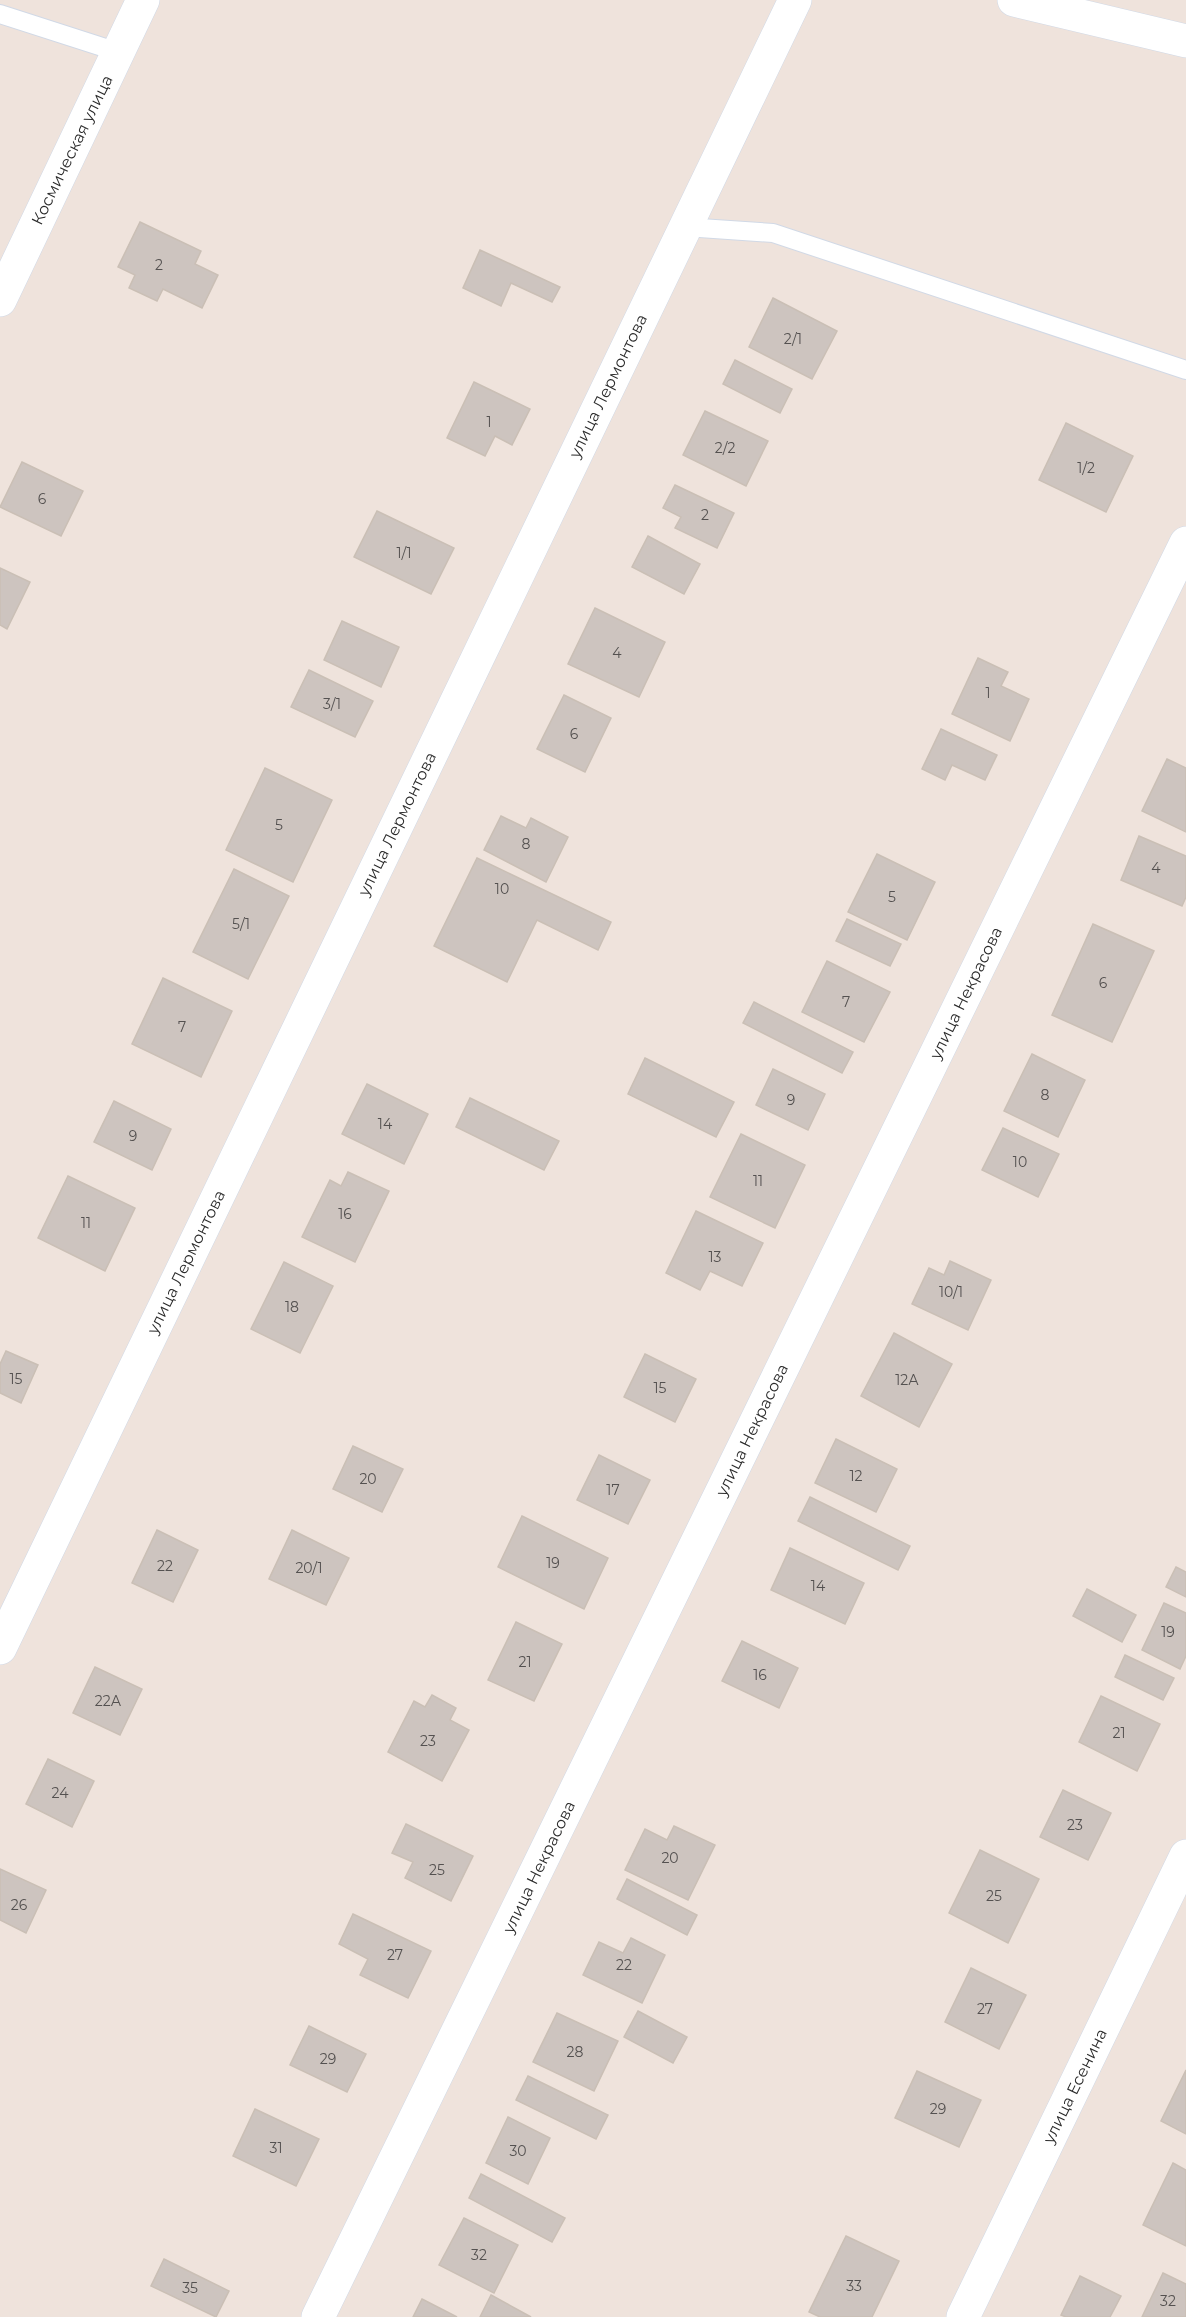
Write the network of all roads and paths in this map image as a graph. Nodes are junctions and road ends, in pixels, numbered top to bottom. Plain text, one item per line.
1 (143, 0) edge
2 (795, 0) edge
3 (1014, 0) edge
4 (0, 14) edge
5 (1186, 40) edge
6 (118, 52) junction
7 (685, 227) junction
8 (0, 300) edge
9 (1186, 370) edge
10 (1186, 543) edge
11 (0, 1648) edge
12 (1186, 1856) edge
13 (318, 2317) edge
14 (963, 2317) edge

1 - 6 street, Космическая улица
2 - 7 street, улица Лермонтова
3 - 5 street
4 - 6 lane
6 - 8 street, Космическая улица
7 - 9 lane
7 - 11 street, улица Лермонтова
10 - 13 street, улица Некрасова
12 - 14 street, улица Есенина

